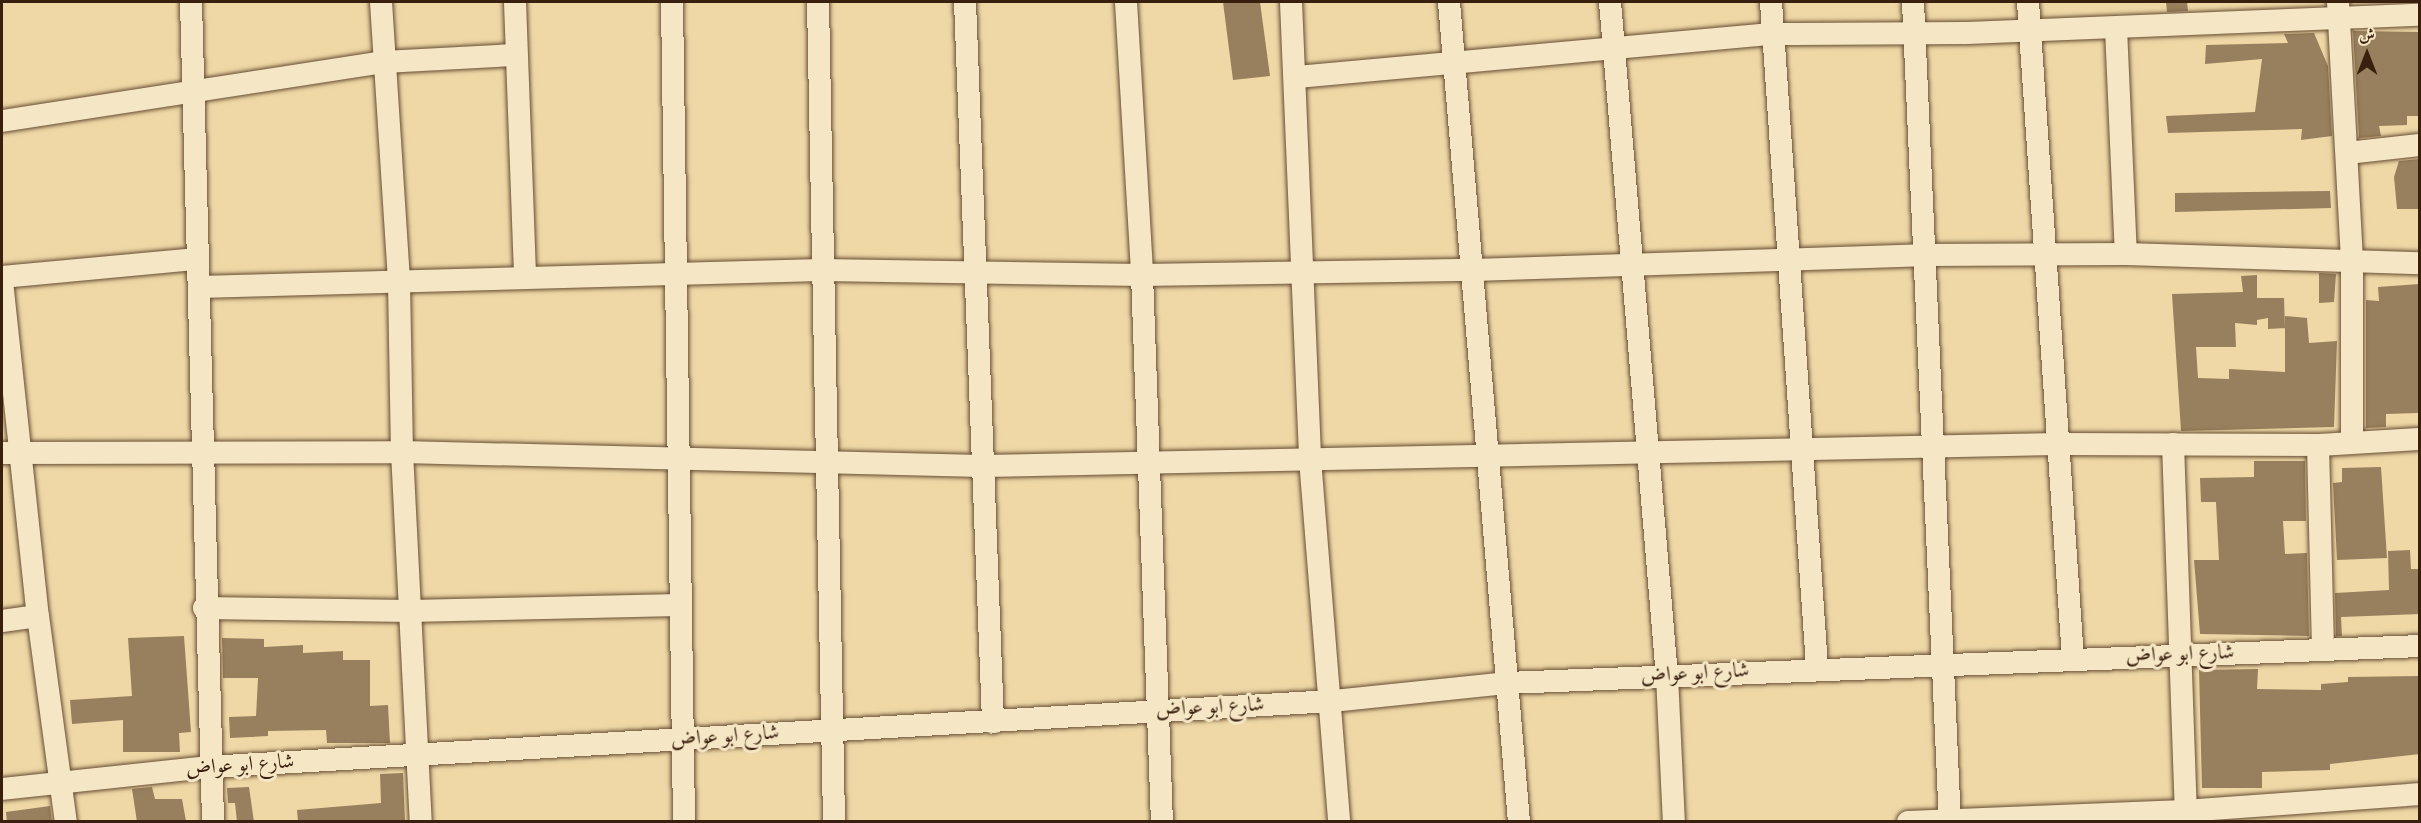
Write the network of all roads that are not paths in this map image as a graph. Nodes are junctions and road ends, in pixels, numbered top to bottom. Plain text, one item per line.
1 (191, 2) edge
2 (381, 2) edge
3 (515, 2) edge
4 (672, 2) edge
5 (818, 2) edge
6 (965, 2) edge
7 (1126, 2) edge
8 (1291, 2) edge
9 (1449, 2) edge
10 (1610, 2) edge
11 (1772, 2) edge
12 (1913, 2) edge
13 (2028, 2) edge
14 (2338, 10) edge
15 (2420, 15) edge
16 (2116, 28) junction
17 (2030, 30) junction
18 (1915, 32) junction
19 (1774, 34) junction
20 (1613, 50) junction
21 (514, 55) junction
22 (384, 62) junction
23 (1453, 62) junction
24 (1297, 77) junction
25 (191, 91) junction
26 (2, 121) edge
27 (2420, 145) edge
28 (2347, 153) junction
29 (2126, 254) junction
30 (1922, 255) junction
31 (2046, 255) junction
32 (1789, 258) junction
33 (2352, 258) junction
34 (197, 259) junction
35 (1632, 262) junction
36 (2420, 263) edge
37 (821, 270) junction
38 (1473, 270) junction
39 (977, 272) junction
40 (1300, 273) junction
41 (525, 275) junction
42 (1142, 275) junction
43 (676, 276) junction
44 (2, 279) edge
45 (399, 282) junction
46 (199, 287) junction
47 (2420, 439) edge
48 (2352, 441) junction
49 (2060, 444) junction
50 (2173, 444) junction
51 (2318, 445) junction
52 (1932, 448) junction
53 (200, 449) junction
54 (1800, 451) junction
55 (11, 452) edge
56 (402, 452) junction
57 (1647, 454) junction
58 (1487, 455) junction
59 (675, 459) junction
60 (824, 459) junction
61 (1310, 459) junction
62 (1150, 464) junction
63 (982, 465) junction
64 (679, 605) junction
65 (204, 608) junction
66 (410, 611) junction
67 (38, 616) junction
68 (2, 621) edge
69 (2420, 646) edge
70 (2323, 650) junction
71 (2180, 655) junction
72 (2073, 658) junction
73 (1940, 664) junction
74 (1817, 667) junction
75 (1667, 676) junction
76 (1506, 683) junction
77 (1333, 701) junction
78 (1161, 710) junction
79 (993, 722) junction
80 (831, 729) junction
81 (683, 740) junction
82 (420, 756) junction
83 (208, 767) junction
84 (62, 781) junction
85 (2, 789) edge
86 (2420, 794) edge
87 (2185, 817) edge
88 (1950, 820) edge
89 (66, 822) edge
90 (213, 822) edge
91 (421, 822) edge
92 (684, 822) edge
93 (834, 822) edge
94 (1162, 822) edge
95 (1339, 822) edge
96 (1519, 822) edge
97 (1674, 822) edge
98 (1908, 822) edge

1 - 25 street
2 - 22 street
3 - 21 street
4 - 43 street
5 - 37 street
6 - 39 street
7 - 42 street
8 - 24 street
9 - 23 street
10 - 20 street
11 - 19 street
12 - 18 street
13 - 17 street
14 - 15 street
14 - 16 street
14 - 28 street
16 - 17 street
16 - 29 street
17 - 18 street
17 - 31 street
18 - 19 street
18 - 30 street
19 - 20 street
19 - 32 street
20 - 23 street
20 - 35 street
21 - 22 street
21 - 41 street
22 - 25 street
22 - 45 street
23 - 24 street
23 - 38 street
24 - 40 street
25 - 26 street
25 - 34 street
27 - 28 street
28 - 33 street
29 - 31 street
29 - 33 street
30 - 31 street
30 - 32 street
30 - 52 street
31 - 49 street
32 - 35 street
32 - 54 street
33 - 36 street
33 - 48 street
34 - 44 street
34 - 46 street
35 - 38 street
35 - 57 street
37 - 39 street
37 - 43 street
37 - 60 street
38 - 40 street
38 - 58 street
39 - 42 street
39 - 63 street
40 - 42 street
40 - 61 street
41 - 43 street
41 - 45 street
42 - 62 street
43 - 59 street
44 - 55 street
45 - 46 street
45 - 56 street
46 - 53 street
47 - 48 street
48 - 51 street
49 - 50 street
49 - 52 street
49 - 72 street
50 - 51 street
50 - 71 street
51 - 70 street
52 - 54 street
52 - 73 street
53 - 55 street
53 - 56 street
53 - 65 street
54 - 57 street
54 - 74 street
55 - 67 street
56 - 59 street
56 - 66 street
57 - 58 street
57 - 75 street
58 - 61 street
58 - 76 street
59 - 60 street
59 - 64 street
60 - 63 street
60 - 80 street
61 - 62 street
61 - 77 street
62 - 63 street
62 - 78 street
63 - 79 street
64 - 66 street
64 - 81 street
65 - 66 street
65 - 83 street
66 - 82 street
67 - 68 street
67 - 84 street
69 - 70 street, شارع ابو عواض
70 - 71 street, شارع ابو عواض
71 - 72 street, شارع ابو عواض
71 - 87 street
72 - 73 street, شارع ابو عواض
73 - 74 street, شارع ابو عواض
73 - 88 street
74 - 75 street, شارع ابو عواض
75 - 76 street, شارع ابو عواض
75 - 97 street
76 - 77 street, شارع ابو عواض
76 - 96 street
77 - 78 street, شارع ابو عواض
77 - 95 street
78 - 79 street, شارع ابو عواض
78 - 94 street
79 - 80 street, شارع ابو عواض
80 - 81 street, شارع ابو عواض
80 - 93 street
81 - 82 street, شارع ابو عواض
81 - 92 street
82 - 83 street, شارع ابو عواض
82 - 91 street
83 - 84 street, شارع ابو عواض
83 - 90 street
84 - 85 street, شارع ابو عواض
84 - 89 street
86 - 87 street
87 - 88 street
88 - 98 street

